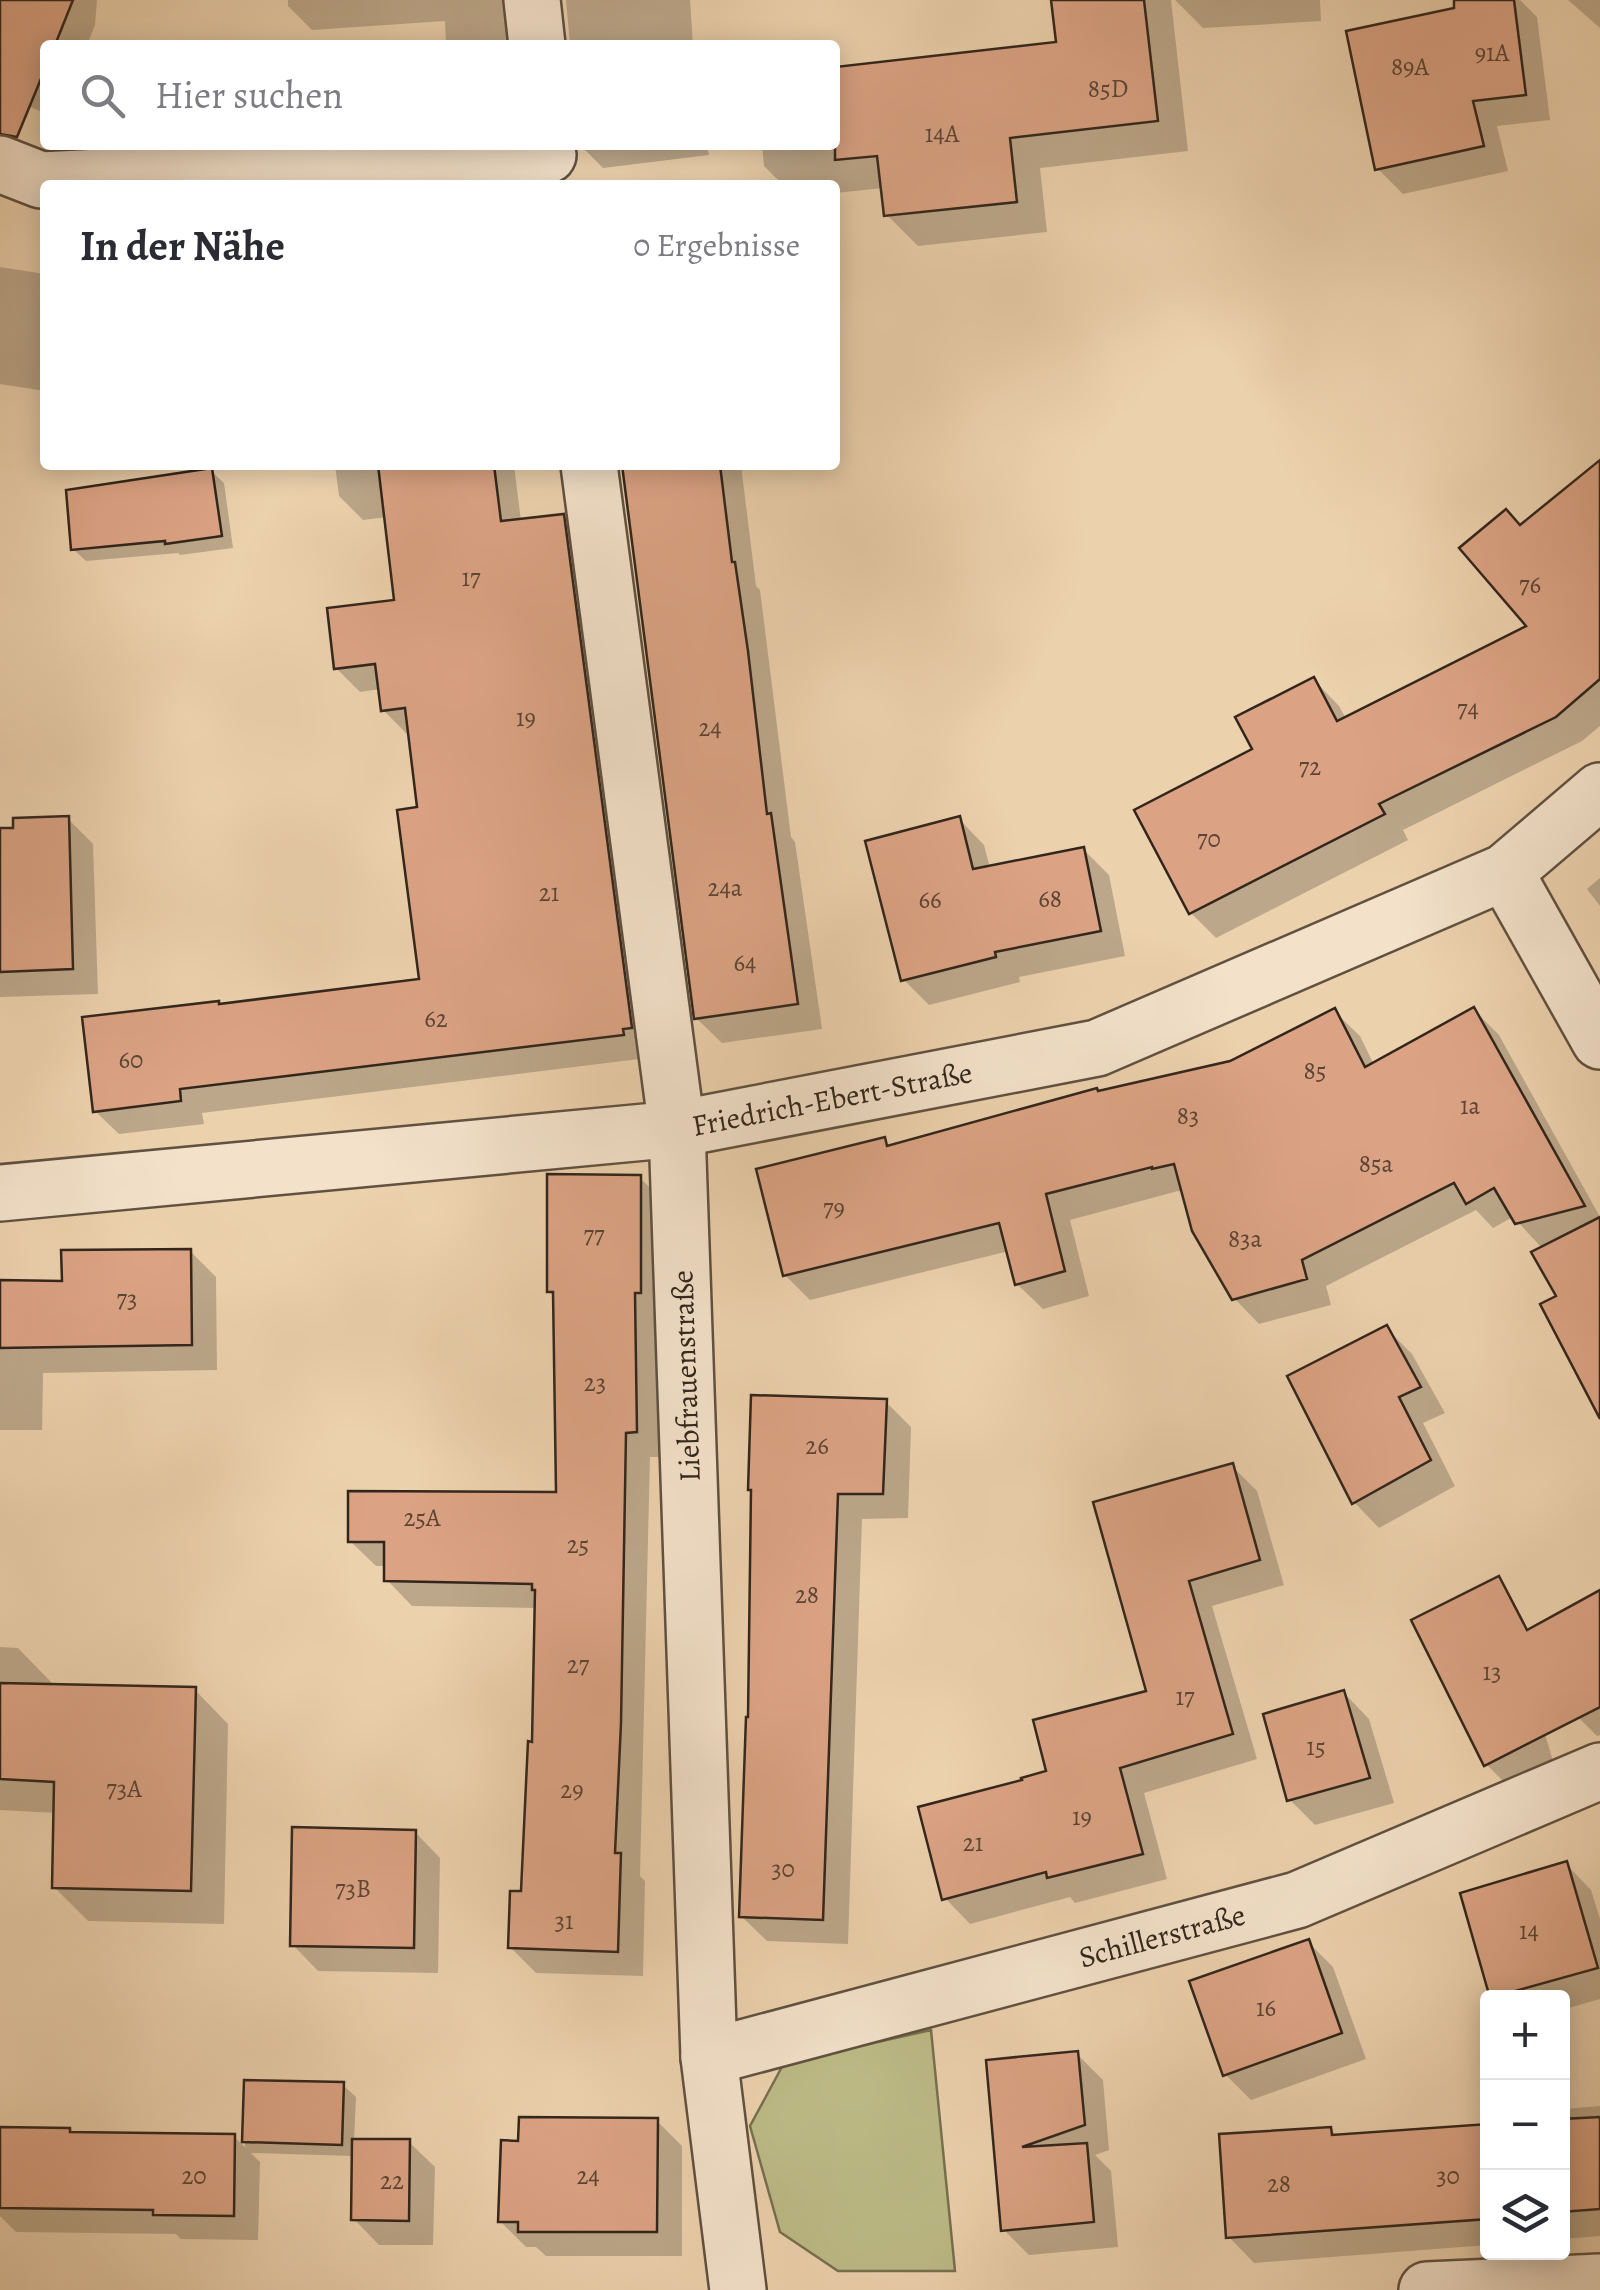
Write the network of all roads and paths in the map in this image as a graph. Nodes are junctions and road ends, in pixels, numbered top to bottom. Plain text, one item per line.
1 (532, 0) edge
2 (536, 40) edge
3 (549, 162) edge
4 (0, 164) edge
5 (590, 470) edge
6 (1600, 791) edge
7 (1505, 872) junction
8 (1600, 1041) edge
9 (677, 1129) junction
10 (0, 1193) edge
11 (1600, 1771) edge
12 (709, 2057) junction
13 (1600, 2282) edge
14 (738, 2290) edge
15 (1427, 2290) edge

1 - 2 street
3 - 4 street
5 - 9 street, Liebfrauenstraße
6 - 7 street, Friedrich-Ebert-Straße
7 - 8 street
7 - 9 street, Friedrich-Ebert-Straße
9 - 10 street, Friedrich-Ebert-Straße
9 - 12 street, Liebfrauenstraße
11 - 12 street, Schillerstraße
12 - 14 street, Liebfrauenstraße
13 - 15 street

